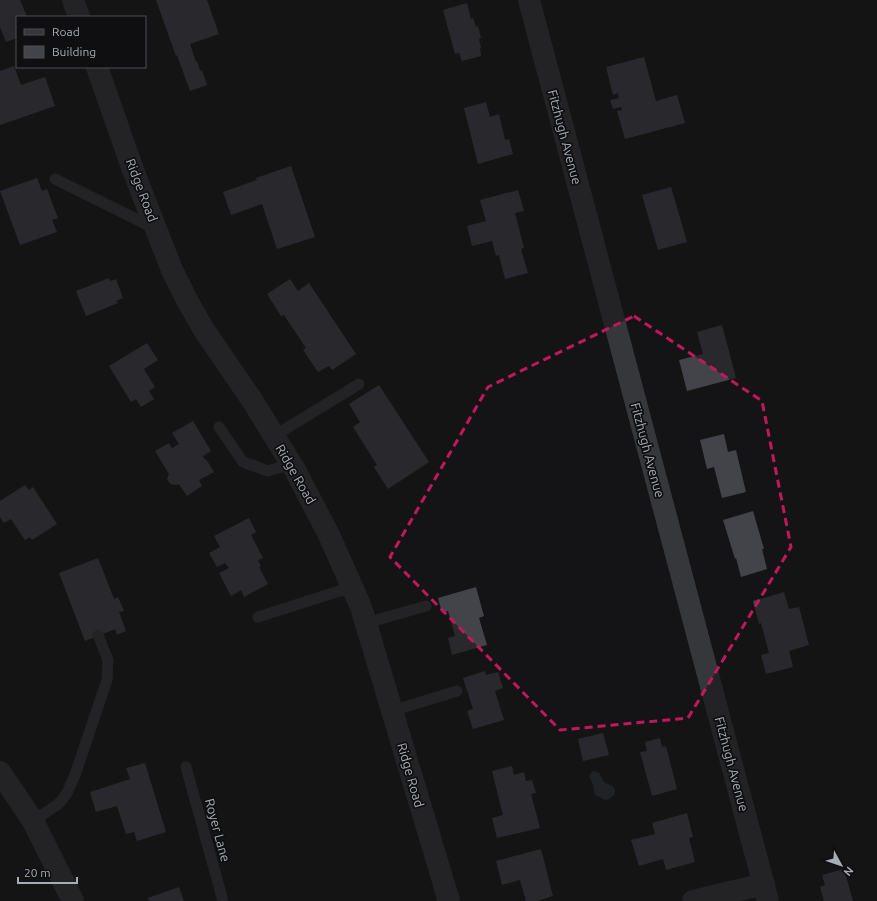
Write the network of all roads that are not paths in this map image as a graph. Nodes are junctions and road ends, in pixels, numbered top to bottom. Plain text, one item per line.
1 (73, 0) edge
2 (529, 0) edge
3 (79, 16) edge
4 (97, 68) edge
5 (55, 179) dead end
6 (156, 230) junction
7 (359, 384) dead end
8 (219, 427) dead end
9 (274, 436) junction
10 (291, 464) junction
11 (352, 587) junction
12 (426, 606) dead end
13 (258, 617) dead end
14 (366, 623) junction
15 (98, 636) dead end
16 (457, 690) dead end
17 (392, 711) junction
18 (186, 767) dead end
19 (0, 772) edge
20 (33, 821) junction
21 (766, 892) edge
22 (73, 901) edge
23 (223, 901) edge
24 (449, 901) edge
25 (693, 901) edge

1 - 3 street
2 - 21 street, Fitzhugh Avenue
4 - 6 street, Ridge Road
5 - 6 lane
6 - 9 street, Ridge Road
7 - 9 lane
8 - 10 lane
9 - 10 street, Ridge Road
10 - 11 street, Ridge Road
11 - 13 lane
11 - 14 street, Ridge Road
12 - 14 lane
14 - 17 street, Ridge Road
15 - 20 lane
16 - 17 lane
17 - 24 street, Ridge Road
18 - 23 lane, Royer Lane
19 - 20 street
20 - 22 street
21 - 25 street

